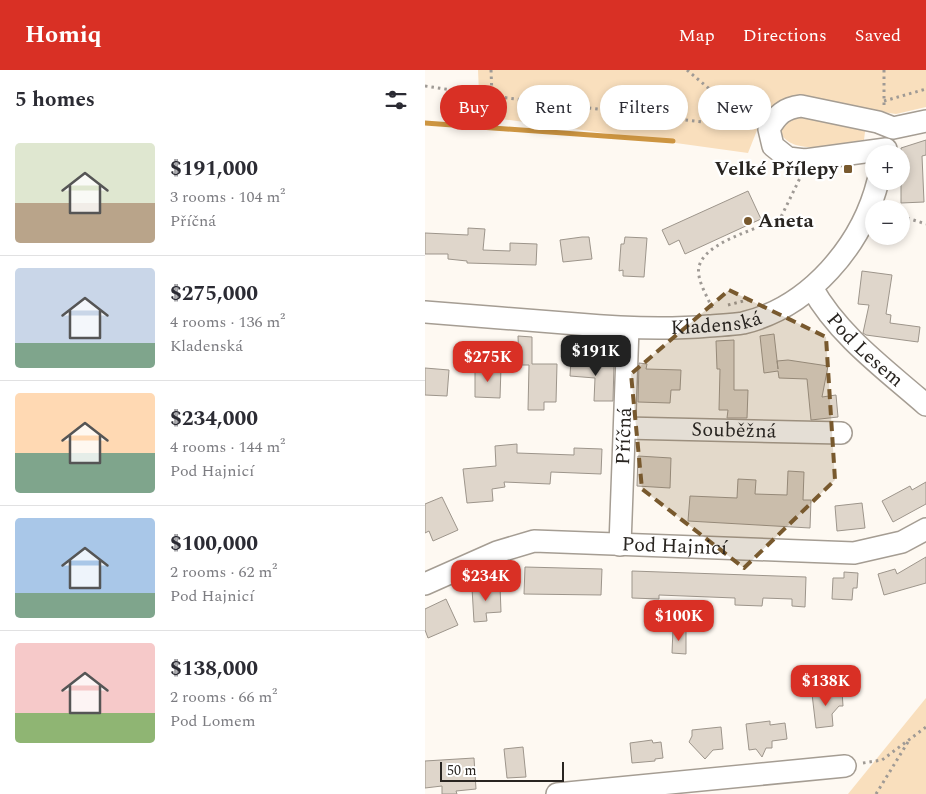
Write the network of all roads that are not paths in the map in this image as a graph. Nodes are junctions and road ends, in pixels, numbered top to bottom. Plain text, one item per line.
1 (926, 122) edge
2 (893, 128) junction
3 (887, 145) edge
4 (865, 153) edge
5 (876, 190) edge
6 (812, 288) junction
7 (425, 312) edge
8 (628, 328) junction
9 (926, 405) edge
10 (625, 428) junction
11 (841, 433) dead end
12 (926, 529) edge
13 (620, 545) junction
14 (425, 584) edge
15 (845, 766) road end
16 (557, 794) edge

1 - 2 street
2 - 3 street
2 - 4 street
5 - 6 street, Kladenská
6 - 8 street, Kladenská
6 - 9 street, Pod Lesem
7 - 8 street, Kladenská
8 - 10 street, Příčná
10 - 11 street, Souběžná
10 - 13 street, Příčná
12 - 13 street, Pod Hajnicí
13 - 14 street, Pod Hajnicí
15 - 16 street

